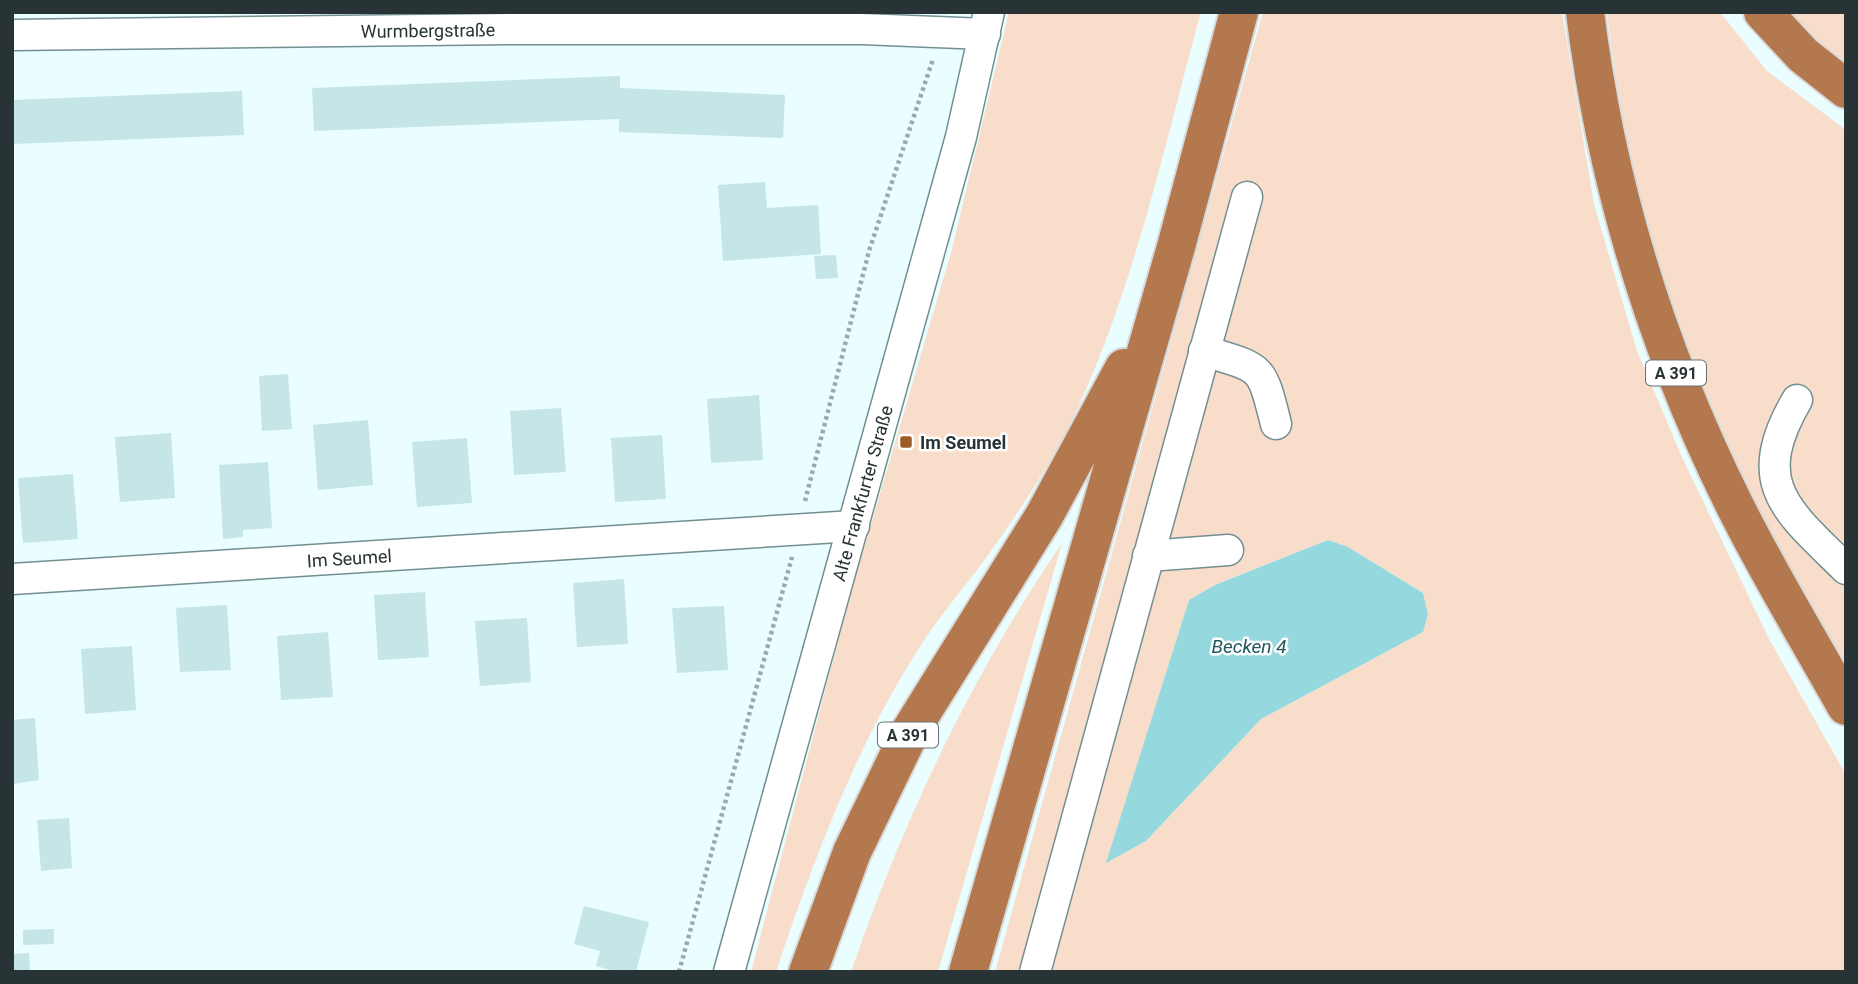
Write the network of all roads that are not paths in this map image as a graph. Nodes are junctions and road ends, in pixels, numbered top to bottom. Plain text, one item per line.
1 (1239, 12) edge
2 (1585, 12) edge
3 (1763, 12) edge
4 (987, 23) edge
5 (30, 27) edge
6 (1846, 89) edge
7 (1247, 197) dead end
8 (1175, 247) junction
9 (1205, 351) junction
10 (1797, 400) dead end
11 (1276, 424) dead end
12 (854, 526) junction
13 (1228, 550) dead end
14 (1149, 556) junction
15 (1846, 569) edge
16 (12, 579) edge
17 (1846, 706) edge
18 (729, 972) edge
19 (808, 972) edge
20 (968, 972) edge
21 (1034, 972) edge

1 - 8 highway, A 391
2 - 17 highway, A 391
3 - 6 highway
4 - 5 street, Wurmbergstraße
4 - 12 street, Alte Frankfurter Straße
7 - 9 street
8 - 19 highway, A 391
8 - 20 highway
9 - 11 street
9 - 14 street
10 - 15 street
12 - 16 street, Im Seumel
12 - 18 street, Alte Frankfurter Straße
13 - 14 street
14 - 21 street

